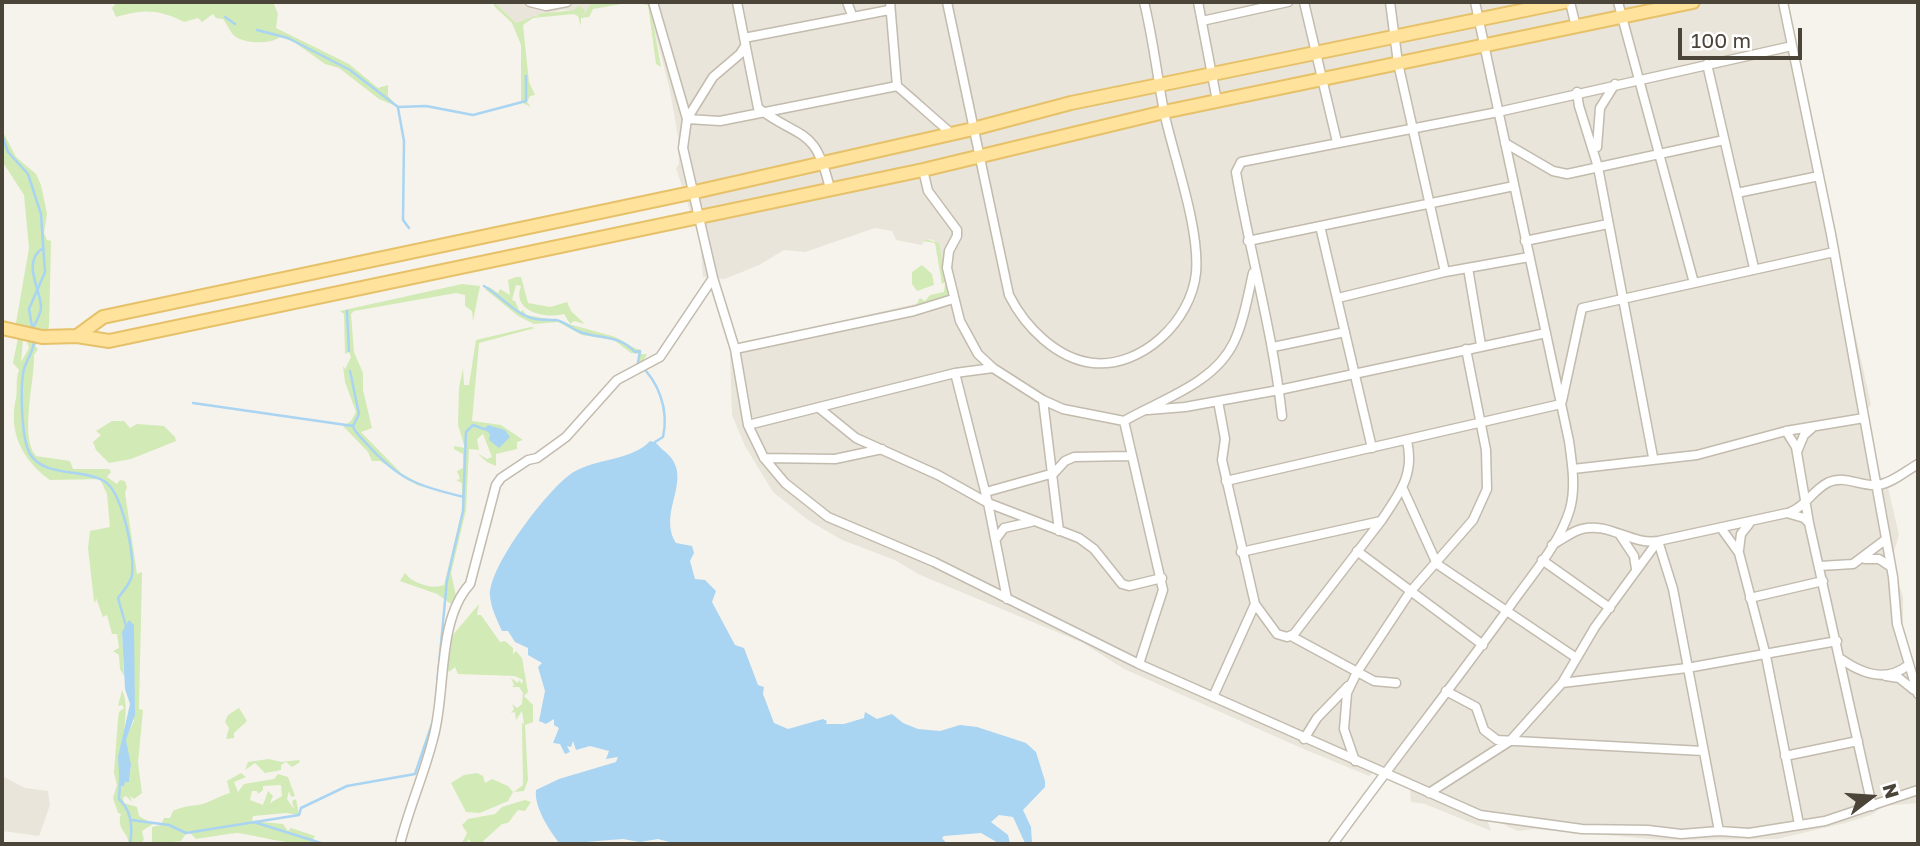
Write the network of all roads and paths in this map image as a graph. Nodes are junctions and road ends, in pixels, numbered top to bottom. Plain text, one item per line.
1 (530, 2) edge
2 (567, 2) edge
3 (653, 2) edge
4 (737, 2) edge
5 (847, 2) edge
6 (947, 2) edge
7 (1144, 2) edge
8 (1198, 2) edge
9 (1289, 2) edge
10 (1304, 2) edge
11 (1390, 2) edge
12 (1475, 2) edge
13 (1564, 2) edge
14 (1570, 2) edge
15 (1618, 2) edge
16 (1692, 2) edge
17 (1783, 2) edge
18 (889, 6) edge
19 (852, 15) junction
20 (1622, 17) junction
21 (1479, 19) junction
22 (1202, 21) junction
23 (1576, 27) junction
24 (1395, 35) junction
25 (745, 42) junction
26 (1484, 46) junction
27 (1791, 46) junction
28 (1314, 51) junction
29 (1398, 63) junction
30 (1707, 64) junction
31 (1212, 73) junction
32 (1638, 78) junction
33 (1321, 80) junction
34 (1617, 83) junction
35 (1159, 85) junction
36 (898, 86) junction
37 (1577, 92) junction
38 (1217, 101) junction
39 (1164, 112) junction
40 (1498, 112) junction
41 (766, 114) junction
42 (687, 119) junction
43 (973, 129) junction
44 (1413, 129) junction
45 (951, 133) junction
46 (1724, 140) junction
47 (1337, 142) junction
48 (1505, 144) junction
49 (1662, 153) junction
50 (980, 156) junction
51 (824, 162) junction
52 (1598, 167) junction
53 (923, 170) junction
54 (1819, 176) junction
55 (1514, 186) junction
56 (830, 189) junction
57 (695, 192) junction
58 (1737, 193) junction
59 (1431, 202) junction
60 (700, 217) junction
61 (1608, 224) junction
62 (1320, 226) junction
63 (1248, 241) junction
64 (1525, 241) junction
65 (1834, 252) junction
66 (1529, 257) junction
67 (1468, 268) junction
68 (1754, 268) junction
69 (1254, 270) junction
70 (1446, 272) junction
71 (713, 278) junction
72 (1694, 283) junction
73 (1338, 298) junction
74 (953, 299) junction
75 (1621, 300) junction
76 (2, 328) edge
77 (1345, 332) junction
78 (1546, 333) junction
79 (77, 336) junction
80 (1481, 345) junction
81 (1273, 347) junction
82 (735, 349) junction
83 (1465, 349) junction
84 (993, 368) junction
85 (955, 373) junction
86 (1354, 375) junction
87 (1279, 390) junction
88 (1043, 400) junction
89 (1218, 401) junction
90 (1562, 404) junction
91 (819, 408) junction
92 (1144, 410) junction
93 (1282, 416) dead end
94 (1864, 418) junction
95 (1124, 421) junction
96 (748, 425) junction
97 (1481, 425) junction
98 (1814, 426) junction
99 (1786, 431) junction
100 (1407, 441) junction
101 (1372, 448) junction
102 (882, 449) junction
103 (1797, 453) junction
104 (1132, 456) junction
105 (1653, 457) junction
106 (764, 458) junction
107 (1918, 464) edge
108 (1573, 470) junction
109 (1054, 472) junction
110 (1226, 481) junction
111 (1875, 485) junction
112 (1403, 489) junction
113 (986, 492) junction
114 (1804, 502) junction
115 (988, 503) junction
116 (1787, 513) junction
117 (1381, 521) junction
118 (1753, 521) junction
119 (1033, 522) junction
120 (1809, 523) junction
121 (1721, 528) junction
122 (1059, 531) junction
123 (1618, 533) junction
124 (996, 539) junction
125 (1885, 540) junction
126 (1658, 541) junction
127 (1552, 545) junction
128 (1356, 551) junction
129 (1241, 552) junction
130 (1739, 553) junction
131 (1862, 559) junction
132 (1542, 560) junction
133 (1437, 564) junction
134 (1820, 566) junction
135 (1891, 567) junction
136 (1636, 572) junction
137 (1162, 578) junction
138 (1824, 581) junction
139 (1410, 592) junction
140 (1750, 598) junction
141 (1007, 599) junction
142 (1255, 604) junction
143 (1610, 608) junction
144 (1506, 611) junction
145 (1291, 636) junction
146 (1837, 641) junction
147 (1483, 645) junction
148 (1766, 656) junction
149 (1575, 657) junction
150 (1841, 659) junction
151 (1139, 664) junction
152 (1907, 666) junction
153 (1687, 668) junction
154 (1357, 672) junction
155 (1883, 675) junction
156 (1352, 682) junction
157 (1562, 682) junction
158 (1396, 683) dead end
159 (1446, 691) junction
160 (1918, 694) edge
161 (1213, 697) junction
162 (1304, 739) junction
163 (1510, 741) junction
164 (1858, 741) junction
165 (1703, 751) junction
166 (1785, 756) junction
167 (1355, 762) junction
168 (1383, 775) junction
169 (1918, 790) edge
170 (1429, 793) junction
171 (1872, 806) junction
172 (1799, 824) junction
173 (1719, 831) junction
174 (400, 844) edge
175 (1333, 844) edge

1 - 2 street
3 - 42 street
4 - 25 street
5 - 19 street
6 - 43 street
7 - 35 street
8 - 22 street
9 - 22 street
10 - 28 street
11 - 24 street
12 - 21 street
13 - 21 main road
14 - 23 street
15 - 20 street
16 - 20 main road
17 - 27 street
18 - 19 street
18 - 36 street
19 - 25 street
20 - 23 main road
20 - 32 street
21 - 24 main road
21 - 26 street
22 - 31 street
23 - 26 main road
24 - 28 main road
24 - 29 street
25 - 41 street
25 - 42 street
26 - 29 main road
26 - 40 street
27 - 30 street
27 - 54 street
28 - 31 main road
28 - 33 street
29 - 33 main road
29 - 44 street
30 - 32 street
30 - 46 street
31 - 35 main road
31 - 38 street
32 - 34 street
32 - 49 street
33 - 38 main road
33 - 47 street
34 - 37 street
34 - 52 street
35 - 39 street
35 - 43 main road
36 - 41 street
36 - 45 street
37 - 40 street
37 - 52 street
38 - 39 main road
39 - 50 main road
39 - 50 street
40 - 44 street
40 - 48 street
41 - 42 street
41 - 51 street
42 - 57 street
43 - 45 main road
43 - 50 street
44 - 47 street
44 - 59 street
45 - 51 main road
46 - 49 street
46 - 58 street
47 - 63 street
48 - 52 street
48 - 55 street
49 - 52 street
49 - 72 street
50 - 53 main road
51 - 56 street
51 - 57 main road
52 - 61 street
53 - 56 main road
53 - 74 street
54 - 58 street
54 - 65 street
55 - 59 street
55 - 64 street
56 - 60 main road
57 - 60 street
57 - 79 main road
58 - 68 street
59 - 62 street
59 - 70 street
60 - 71 street
60 - 79 main road
61 - 64 street
61 - 75 street
62 - 63 street
62 - 73 street
63 - 69 street
64 - 66 street
65 - 68 street
65 - 94 street
66 - 67 street
66 - 78 street
67 - 70 street
67 - 80 street
68 - 72 street
69 - 81 street
69 - 92 street
70 - 73 street
71 - 82 street
71 - 174 street
72 - 75 street
73 - 77 street
74 - 82 street
74 - 84 street
75 - 90 street
75 - 105 street
76 - 79 main road
77 - 81 street
77 - 86 street
78 - 80 street
78 - 90 street
80 - 83 street
81 - 87 street
82 - 96 street
83 - 86 street
83 - 97 street
84 - 85 street
84 - 88 street
85 - 91 street
85 - 113 street
86 - 87 street
86 - 101 street
87 - 89 street
87 - 93 street
88 - 95 street
88 - 109 street
89 - 92 street
89 - 110 street
90 - 97 street
90 - 108 street
91 - 96 street
91 - 102 street
92 - 95 street
94 - 98 street
94 - 111 street
95 - 104 street
96 - 106 street
97 - 100 street
97 - 133 street
98 - 99 street
98 - 103 street
99 - 103 street
99 - 105 street
100 - 101 street
100 - 112 street
101 - 110 street
102 - 106 street
102 - 115 street
103 - 114 street
104 - 109 street
104 - 137 street
105 - 108 street
106 - 141 street
107 - 111 street
108 - 127 street
109 - 113 street
109 - 122 street
110 - 129 street
111 - 114 street
111 - 125 street
112 - 117 street
112 - 133 street
113 - 115 street
114 - 116 street
114 - 120 street
115 - 119 street
115 - 124 street
116 - 118 street
116 - 120 street
117 - 128 street
117 - 129 street
118 - 121 street
118 - 130 street
119 - 122 street
119 - 124 street
120 - 134 street
121 - 126 street
121 - 130 street
122 - 137 street
123 - 126 street
123 - 127 street
123 - 136 street
124 - 141 street
125 - 131 street
125 - 135 street
126 - 136 street
126 - 153 street
127 - 132 street
128 - 139 street
128 - 145 street
129 - 142 street
130 - 140 street
131 - 134 street
131 - 135 street
132 - 143 street
132 - 144 street
133 - 139 street
133 - 144 street
134 - 138 street
135 - 152 street
136 - 143 street
137 - 151 street
138 - 140 street
138 - 146 street
139 - 147 street
139 - 154 street
140 - 148 street
141 - 151 street
142 - 145 street
142 - 161 street
143 - 149 street
144 - 147 street
144 - 149 street
145 - 154 street
146 - 148 street
146 - 150 street
147 - 159 street
148 - 153 street
148 - 166 street
149 - 157 street
150 - 155 street
150 - 164 street
151 - 161 street
152 - 155 street
152 - 160 street
153 - 157 street
153 - 165 street
154 - 156 street
154 - 158 street
155 - 160 street
156 - 162 street
156 - 167 street
157 - 163 street
159 - 163 street
159 - 168 street
161 - 162 street
162 - 167 street
163 - 165 street
163 - 170 street
164 - 166 street
164 - 171 street
165 - 173 street
166 - 172 street
167 - 168 street
168 - 170 street
168 - 175 street
169 - 171 street
170 - 173 street
171 - 172 street
172 - 173 street

